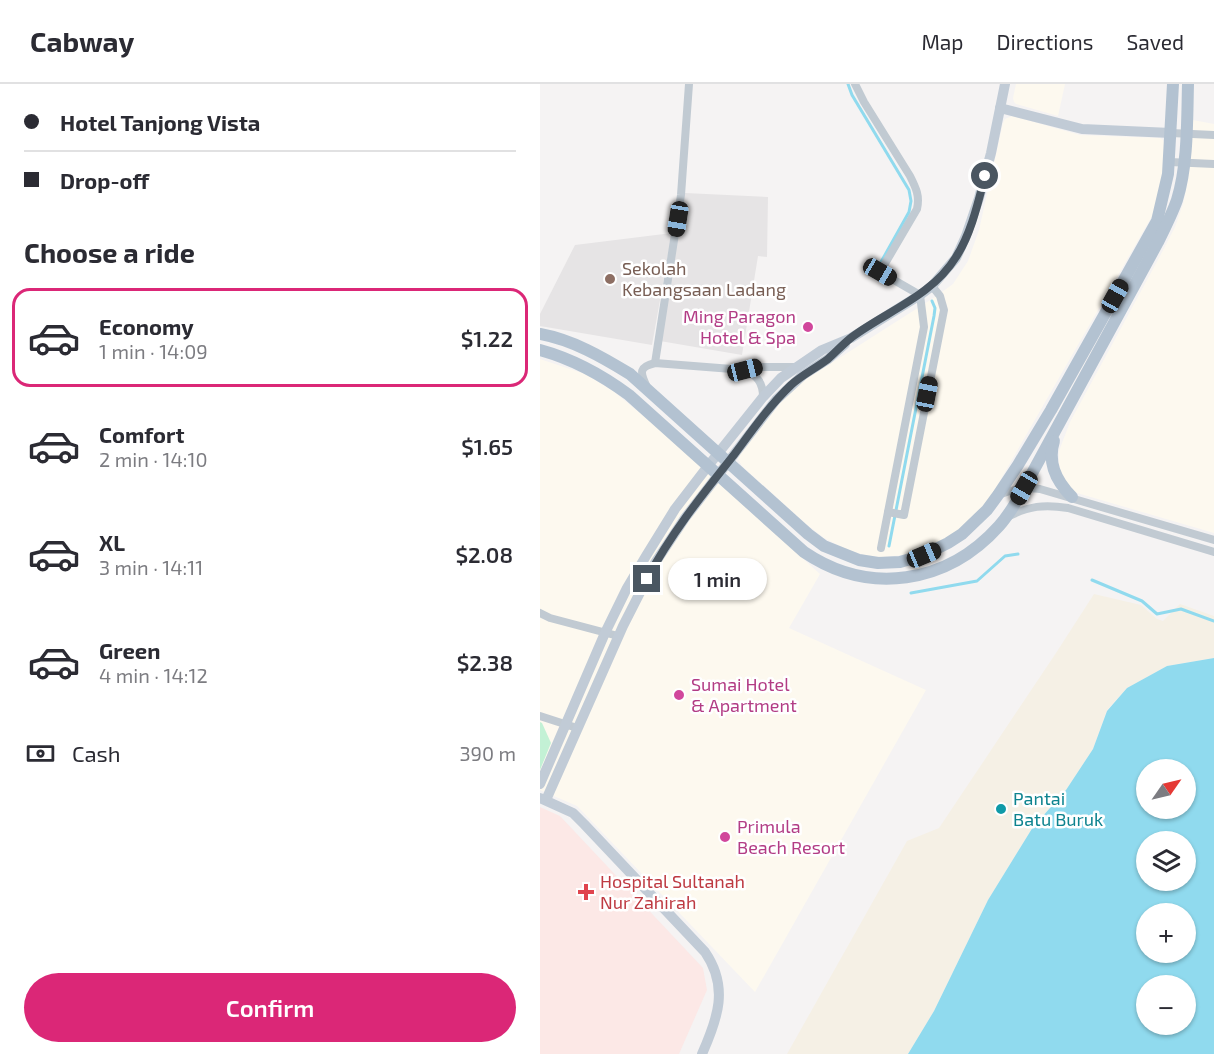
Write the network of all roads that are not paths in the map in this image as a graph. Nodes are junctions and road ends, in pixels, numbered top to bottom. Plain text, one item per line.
1 (689, 84) edge
2 (855, 84) edge
3 (1005, 84) edge
4 (1173, 84) edge
5 (1188, 84) edge
6 (1000, 108) junction
7 (1171, 133) junction
8 (1185, 134) junction
9 (1214, 135) edge
10 (1170, 162) junction
11 (1184, 162) junction
12 (1214, 164) edge
13 (932, 286) junction
14 (920, 295) junction
15 (540, 334) edge
16 (851, 338) junction
17 (540, 350) edge
18 (655, 363) junction
19 (796, 367) junction
20 (745, 370) junction
21 (648, 390) junction
22 (763, 397) junction
23 (1060, 422) junction
24 (718, 453) junction
25 (728, 462) junction
26 (708, 466) junction
27 (718, 475) junction
28 (1024, 488) junction
29 (998, 495) junction
30 (1072, 497) junction
31 (888, 512) junction
32 (1006, 517) junction
33 (1214, 540) edge
34 (881, 548) dead end
35 (1214, 552) edge
36 (540, 613) edge
37 (605, 633) junction
38 (618, 636) junction
39 (540, 716) edge
40 (566, 723) junction
41 (577, 728) junction
42 (540, 784) edge
43 (543, 799) edge
44 (702, 1054) edge

1 - 18 street
2 - 14 street
3 - 6 street
4 - 7 main road
5 - 8 main road
6 - 7 street
6 - 13 street
7 - 8 street
7 - 10 main road
8 - 9 street
8 - 11 main road
10 - 11 street
10 - 29 main road
11 - 12 street
11 - 23 main road
13 - 14 street
13 - 31 street
14 - 16 street
14 - 31 street
15 - 21 main road
16 - 19 street
16 - 25 street
17 - 26 main road
18 - 20 street
18 - 21 street
19 - 20 street
19 - 22 street
20 - 22 street
21 - 24 main road
22 - 24 street
23 - 28 main road
23 - 30 main road
24 - 25 main road
24 - 26 street
25 - 27 street
25 - 29 main road
26 - 27 main road
26 - 37 street
27 - 32 main road
27 - 38 street
28 - 29 street
28 - 30 street
28 - 32 main road
30 - 33 street
31 - 34 street
32 - 35 street
36 - 37 street
37 - 38 street
37 - 40 street
38 - 41 street
39 - 40 street
40 - 41 street
40 - 42 street
41 - 43 street
43 - 44 street

